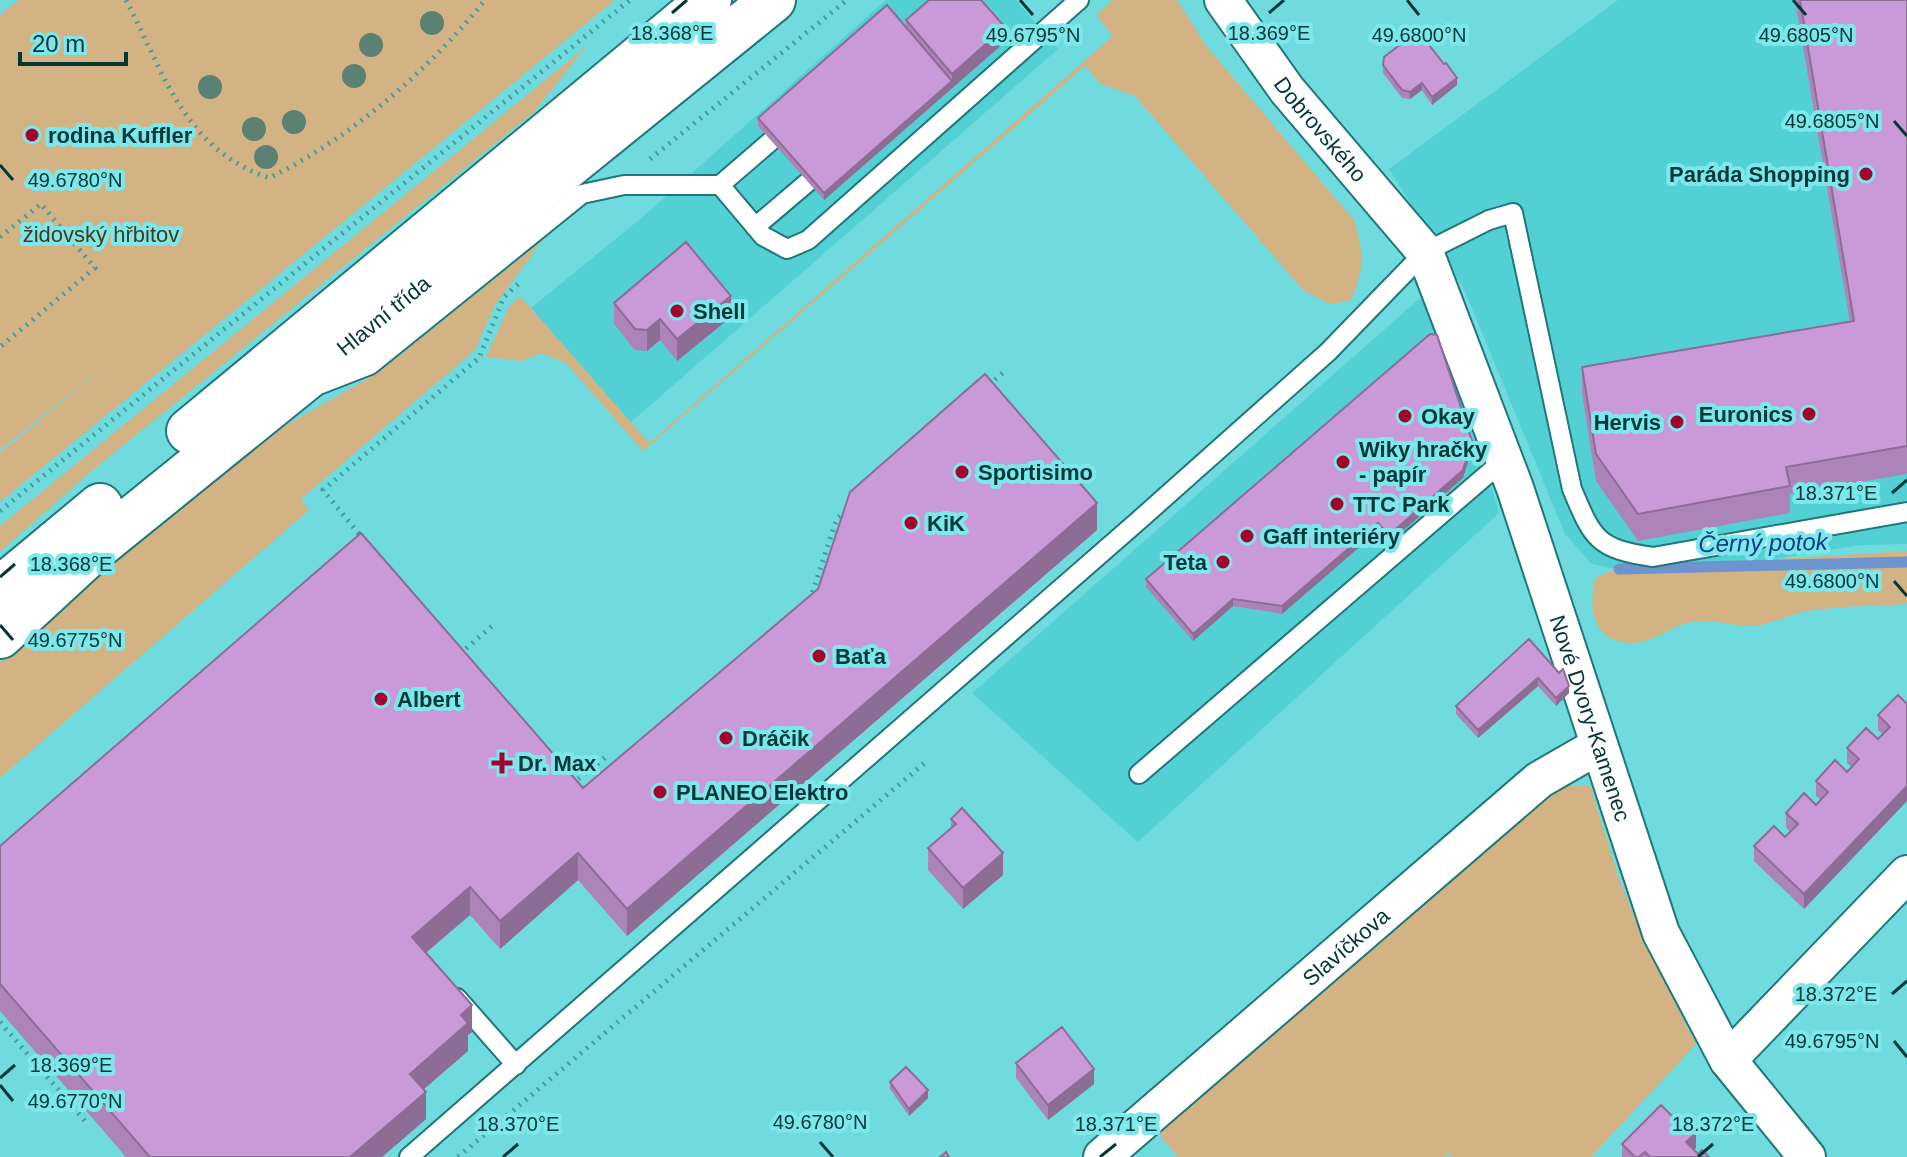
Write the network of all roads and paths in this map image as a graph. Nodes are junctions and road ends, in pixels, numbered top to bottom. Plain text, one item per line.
1 (126, 0) edge
2 (485, 0) edge
3 (709, 0) edge
4 (773, 0) edge
5 (847, 0) edge
6 (1079, 0) edge
7 (1223, 0) edge
8 (627, 1) edge
9 (771, 141) edge
10 (808, 182) edge
11 (624, 185) junction
12 (720, 185) junction
13 (755, 227) junction
14 (0, 237) edge
15 (1425, 252) junction
16 (525, 278) dead end
17 (0, 347) edge
18 (1006, 370) dead end
19 (984, 390) edge
20 (270, 404) junction
21 (1504, 460) junction
22 (849, 509) edge
23 (0, 511) edge
24 (1907, 512) edge
25 (371, 548) edge
26 (0, 589) edge
27 (807, 608) edge
28 (492, 626) dead end
29 (0, 636) edge
30 (451, 641) edge
31 (461, 653) junction
32 (450, 662) edge
33 (471, 665) edge
34 (1598, 746) junction
35 (607, 756) dead end
36 (927, 761) dead end
37 (561, 772) edge
38 (1139, 774) dead end
39 (571, 784) junction
40 (562, 792) edge
41 (580, 794) edge
42 (1907, 874) edge
43 (445, 984) edge
44 (0, 1022) edge
45 (1728, 1060) junction
46 (516, 1065) junction
47 (86, 1122) dead end
48 (409, 1157) edge
49 (458, 1157) edge
50 (1102, 1157) edge
51 (1807, 1157) edge

1 - 2 path
3 - 26 main road, Hlavní třída
4 - 20 main road, Hlavní třída
5 - 11 path
6 - 13 lane
7 - 15 street, Dobrovského
8 - 23 path
9 - 12 lane
10 - 13 lane
11 - 12 lane
11 - 20 lane
12 - 13 lane
14 - 17 path
15 - 21 street, Nové Dvory-Kamenec
15 - 24 lane
15 - 46 lane
16 - 25 path
18 - 19 path
20 - 29 main road, Hlavní třída
21 - 34 street, Nové Dvory-Kamenec
21 - 38 lane
22 - 27 path
28 - 31 path
30 - 31 path
31 - 32 path
31 - 33 path
34 - 45 street, Nové Dvory-Kamenec
34 - 50 street, Slavíčkova
35 - 39 path
36 - 49 path
37 - 39 path
39 - 40 path
39 - 41 path
42 - 45 street
43 - 46 lane
44 - 47 path
45 - 51 street, Nové Dvory-Kamenec
46 - 48 lane

